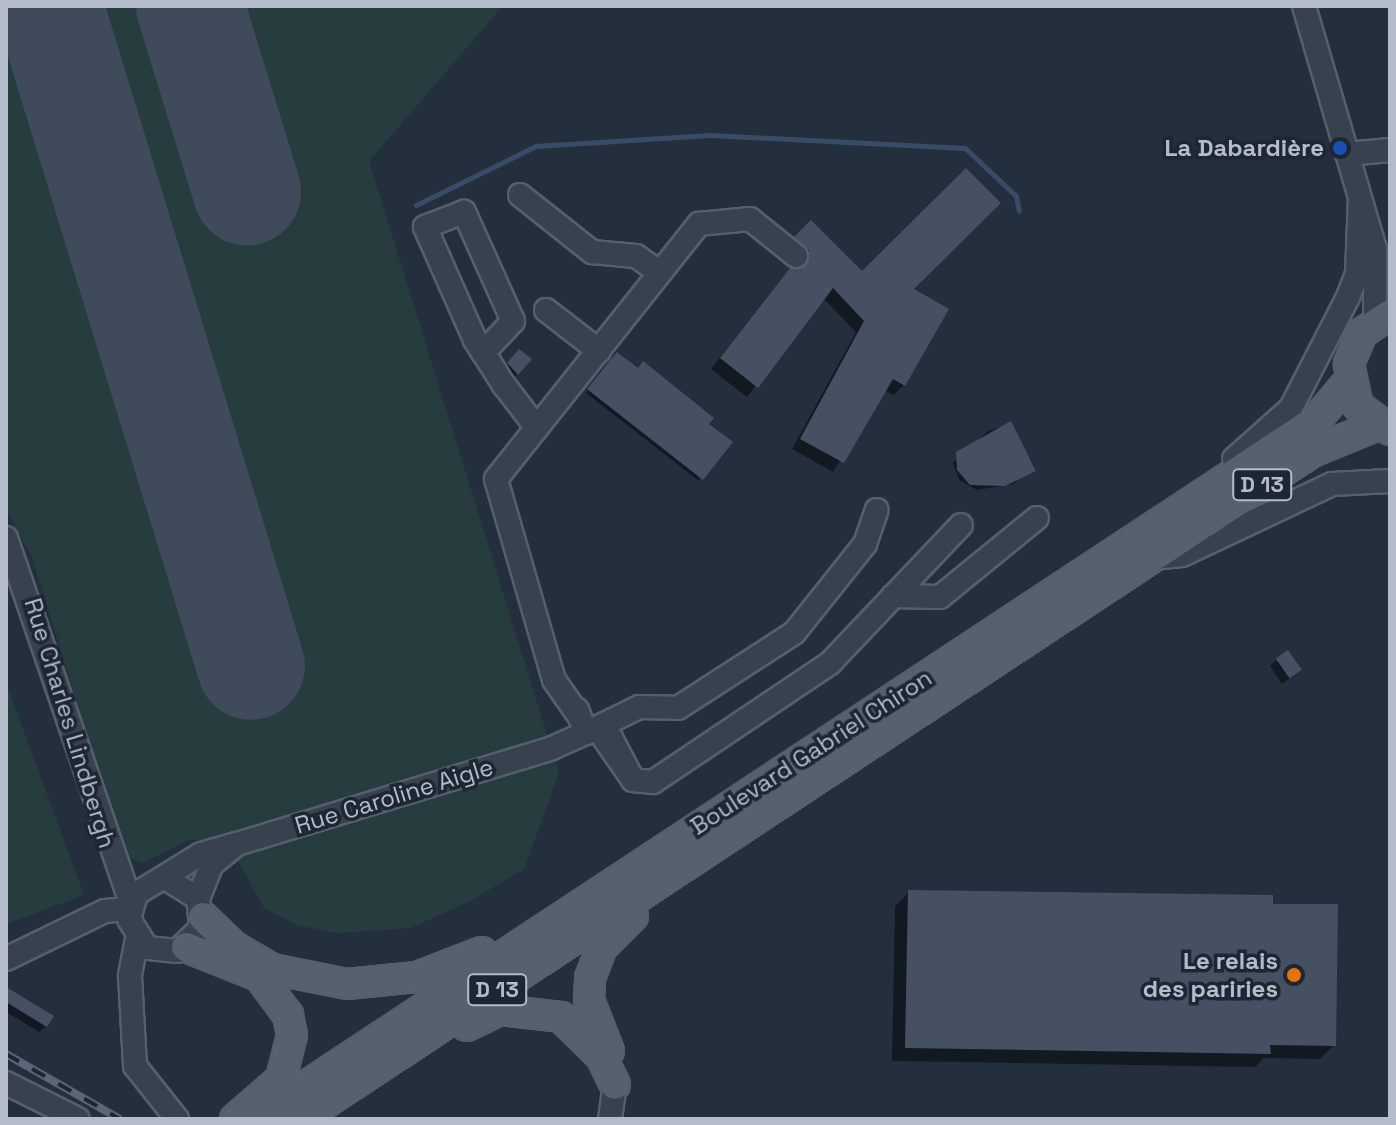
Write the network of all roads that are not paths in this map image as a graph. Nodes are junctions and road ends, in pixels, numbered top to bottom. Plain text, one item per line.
1 (1304, 6) edge
2 (1390, 150) edge
3 (1347, 154) junction
4 (520, 195) dead end
5 (1360, 199) junction
6 (1375, 249) junction
7 (796, 256) dead end
8 (660, 273) junction
9 (1390, 278) edge
10 (546, 310) dead end
11 (1382, 318) edge
12 (599, 351) junction
13 (483, 353) junction
14 (1349, 381) junction
15 (1384, 427) edge
16 (537, 428) junction
17 (1390, 481) edge
18 (1194, 498) junction
19 (877, 510) dead end
20 (1037, 518) dead end
21 (961, 525) dead end
22 (6, 538) edge
23 (1151, 558) junction
24 (893, 596) junction
25 (587, 726) junction
26 (237, 844) junction
27 (692, 862) junction
28 (116, 865) junction
29 (159, 881) junction
30 (131, 906) junction
31 (201, 907) junction
32 (561, 916) junction
33 (137, 939) junction
34 (173, 950) junction
35 (6, 959) edge
36 (131, 996) junction
37 (6, 1083) edge
38 (615, 1085) junction
39 (311, 1113) edge
40 (253, 1114) edge
41 (78, 1119) edge
42 (177, 1119) edge
43 (610, 1119) edge

1 - 3 street
2 - 3 street
3 - 5 street
4 - 8 street
5 - 6 street
5 - 18 street
6 - 9 street
6 - 11 street
7 - 8 street
8 - 12 street
10 - 12 street
11 - 14 main road
12 - 16 street
13 - 13 street
13 - 16 street
14 - 15 main road
14 - 18 main road, Boulevard Gabriel Chiron / D 13
15 - 23 main road, Boulevard Gabriel Chiron / D 13
16 - 25 street
17 - 23 street
18 - 32 main road, Boulevard Gabriel Chiron / D 13
19 - 25 street, Rue Caroline Aigle
20 - 24 street
21 - 24 street
22 - 28 street, Rue Charles Lindbergh
23 - 27 main road, Boulevard Gabriel Chiron / D 13
24 - 25 street
25 - 26 street, Rue Caroline Aigle
26 - 29 street, Rue Caroline Aigle
26 - 31 street, Rue Caroline Aigle
27 - 38 main road
27 - 39 main road, Boulevard Gabriel Chiron / D 13
28 - 29 street, Rue Charles Lindbergh
28 - 30 street, Rue Charles Lindbergh
29 - 30 street, Rue Caroline Aigle
29 - 31 street, Rue Charles Lindbergh
30 - 33 street, Rue Charles Lindbergh
30 - 35 street
31 - 32 main road
31 - 34 street, Rue Caroline Aigle
32 - 40 main road, Boulevard Gabriel Chiron / D 13
33 - 34 street
33 - 36 street, Rue Charles Lindbergh
34 - 36 street, Rue Caroline Aigle
34 - 40 main road
36 - 42 street, Rue Charles Lindbergh
37 - 41 street
38 - 39 main road
38 - 43 street

